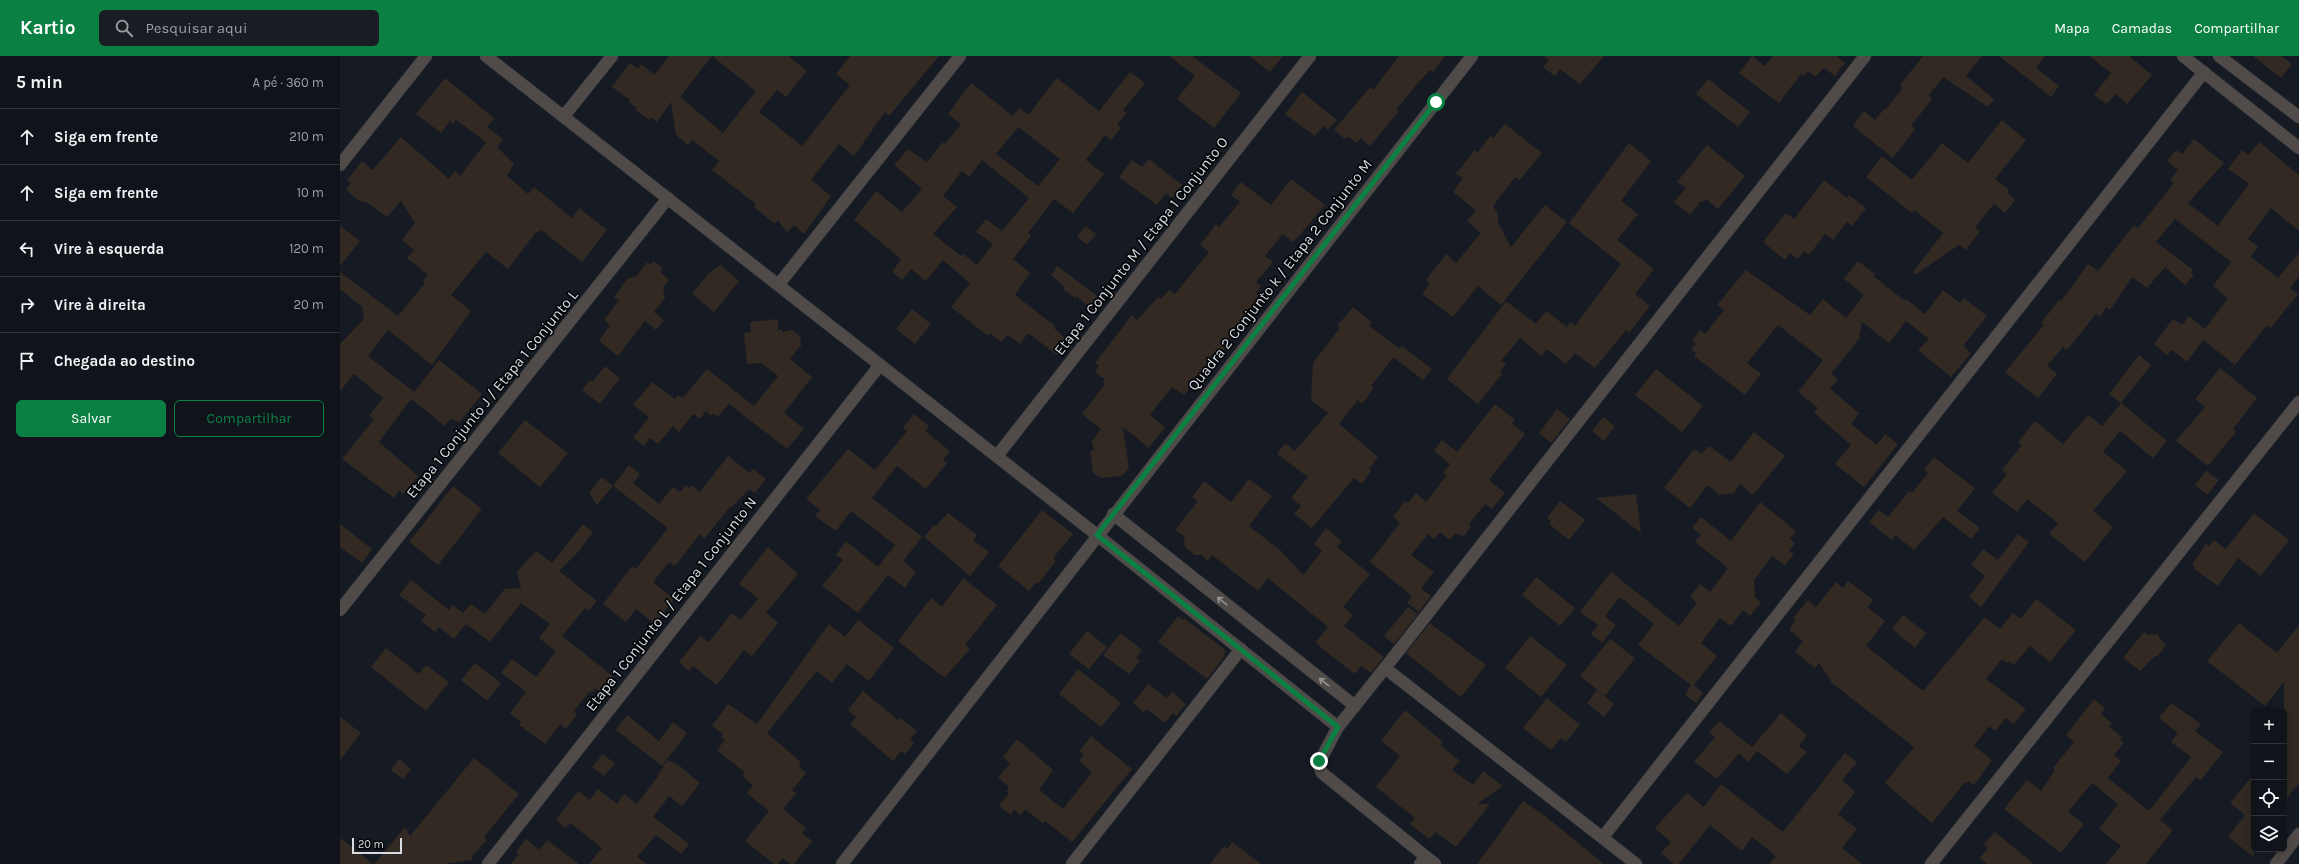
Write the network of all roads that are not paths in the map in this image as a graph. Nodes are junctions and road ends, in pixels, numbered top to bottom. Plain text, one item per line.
1 (426, 56) edge
2 (486, 56) edge
3 (612, 56) edge
4 (960, 56) edge
5 (1310, 56) edge
6 (1472, 56) edge
7 (1864, 56) edge
8 (2183, 56) edge
9 (2219, 56) edge
10 (2204, 72) junction
11 (564, 116) junction
12 (2299, 117) edge
13 (2299, 148) edge
14 (340, 165) edge
15 (668, 198) junction
16 (779, 284) junction
17 (880, 364) junction
18 (2299, 402) edge
19 (998, 456) junction
20 (1113, 514) junction
21 (1097, 535) junction
22 (340, 610) edge
23 (1241, 649) junction
24 (1385, 668) junction
25 (1355, 706) junction
26 (1338, 727) junction
27 (2299, 834) edge
28 (1603, 837) junction
29 (1427, 862) edge
30 (488, 864) edge
31 (842, 864) edge
32 (1072, 864) edge
33 (1636, 864) edge
34 (1931, 864) edge
35 (2276, 864) edge

1 - 14 street
2 - 11 street
3 - 11 street
4 - 16 street
5 - 19 street, Etapa 1 Conjunto M / Etapa 1 Conjunto O
6 - 20 street, Quadra 2 Conjunto k / Etapa 2 Conjunto M
7 - 24 street
8 - 10 street
9 - 12 street
10 - 13 street
10 - 28 street
11 - 15 street
15 - 16 street
15 - 22 street, Etapa 1 Conjunto J / Etapa 1 Conjunto L
16 - 17 street
17 - 19 street
17 - 30 street, Etapa 1 Conjunto L / Etapa 1 Conjunto N
18 - 34 street
19 - 21 street
20 - 21 street, Quadra 2 Conjunto k / Etapa 2 Conjunto M
25 -> 20 street
21 - 23 street
21 - 31 street, Quadra 2 Conjunto k / Etapa 2 Conjunto M
23 - 26 street
23 - 32 street
24 - 25 street
24 - 28 street
25 - 26 street
26 - 29 street
27 - 35 street
28 - 33 street

